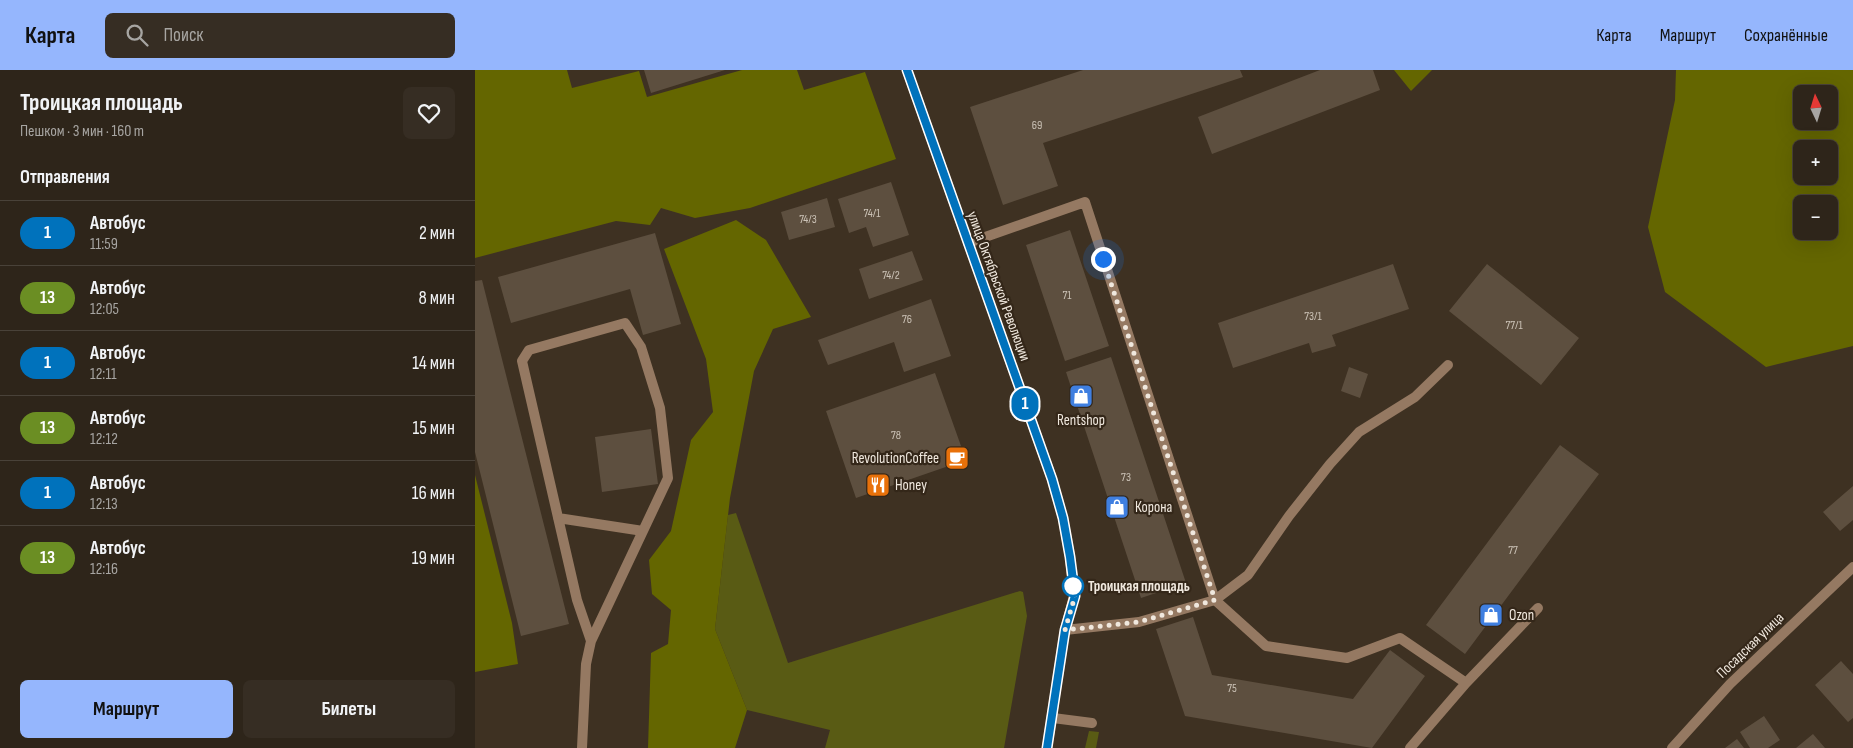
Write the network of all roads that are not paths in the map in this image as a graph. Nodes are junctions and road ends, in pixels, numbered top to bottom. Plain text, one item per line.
1 (907, 70) edge
2 (968, 243) junction
3 (1448, 365) dead end
4 (558, 518) junction
5 (643, 531) junction
6 (1853, 567) edge
7 (1215, 600) junction
8 (1538, 608) dead end
9 (1065, 630) junction
10 (591, 641) junction
11 (1466, 683) junction
12 (1053, 718) junction
13 (1092, 722) dead end
14 (582, 748) edge
15 (1047, 748) edge
16 (1410, 748) edge
17 (1672, 748) edge

1 - 2 street, улица Октябрьской Революции
2 - 7 street
2 - 9 street, улица Октябрьской Революции
3 - 7 street
4 - 5 street
4 - 5 street
4 - 10 street
5 - 10 street
6 - 17 street, Посадская улица
7 - 9 street
7 - 11 street
8 - 11 street
9 - 12 street, улица Октябрьской Революции
10 - 14 street
11 - 16 street
12 - 13 street
12 - 15 street, улица Октябрьской Революции

